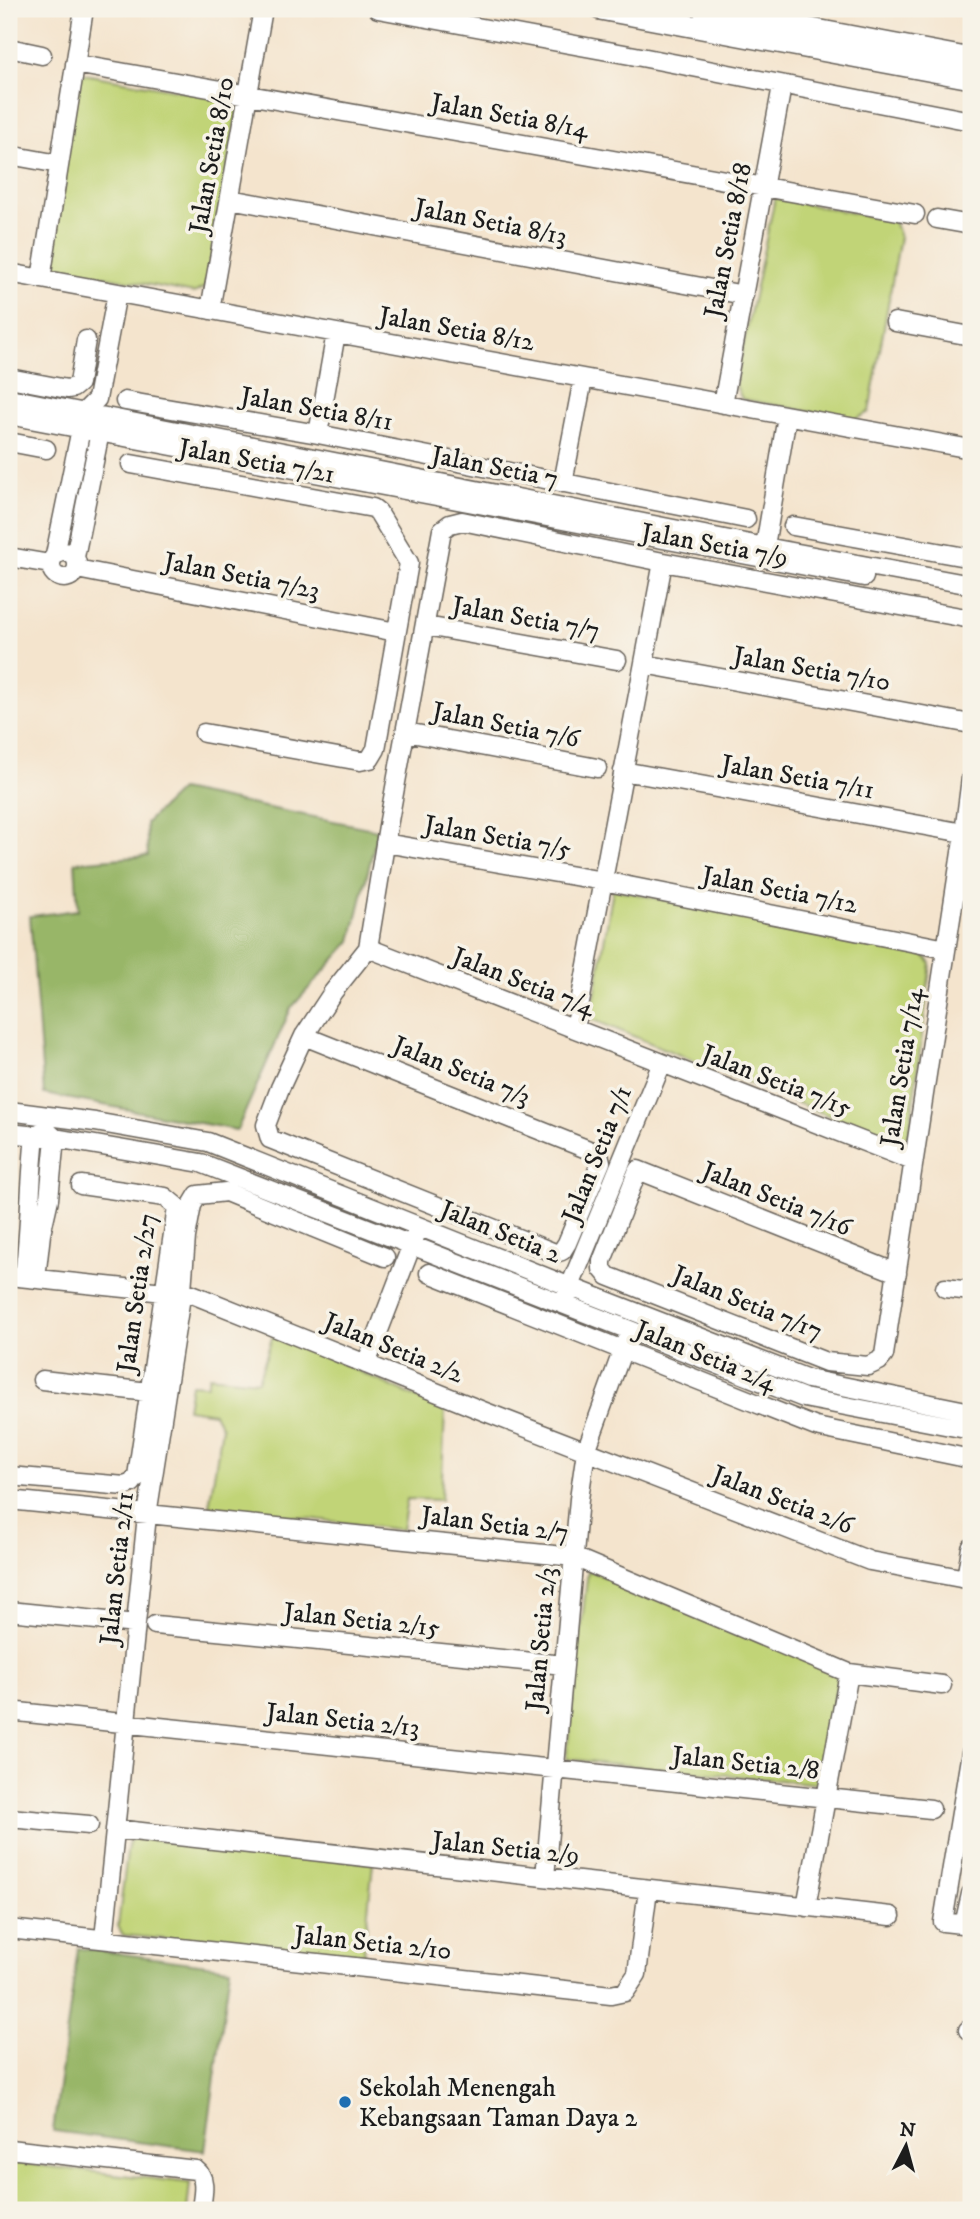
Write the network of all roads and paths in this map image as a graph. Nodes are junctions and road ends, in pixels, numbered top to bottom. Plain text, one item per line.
1 (84, 9) edge
2 (263, 9) edge
3 (378, 9) edge
4 (600, 9) edge
5 (703, 9) edge
6 (9, 48) edge
7 (42, 55) dead end
8 (971, 59) edge
9 (75, 64) junction
10 (971, 78) edge
11 (782, 86) junction
12 (248, 95) junction
13 (971, 121) edge
14 (9, 155) edge
15 (59, 164) junction
16 (764, 187) junction
17 (230, 199) junction
18 (915, 214) dead end
19 (937, 219) dead end
20 (971, 225) edge
21 (9, 273) edge
22 (41, 279) junction
23 (117, 293) junction
24 (744, 295) junction
25 (210, 310) junction
26 (895, 322) dead end
27 (336, 333) junction
28 (971, 336) edge
29 (86, 340) dead end
30 (9, 378) edge
31 (583, 379) junction
32 (9, 398) edge
33 (125, 401) dead end
34 (723, 404) junction
35 (9, 415) edge
36 (787, 416) junction
37 (93, 418) junction
38 (318, 434) junction
39 (9, 442) edge
40 (46, 449) dead end
41 (971, 449) edge
42 (74, 463) junction
43 (131, 464) dead end
44 (94, 466) junction
45 (563, 483) junction
46 (746, 519) dead end
47 (793, 526) dead end
48 (764, 553) junction
49 (9, 557) edge
50 (971, 558) edge
51 (53, 560) junction
52 (663, 562) junction
53 (76, 563) junction
54 (971, 585) edge
55 (971, 596) edge
56 (971, 619) edge
57 (426, 626) junction
58 (396, 632) junction
59 (617, 660) dead end
60 (643, 664) junction
61 (971, 724) edge
62 (406, 732) junction
63 (204, 733) dead end
64 (597, 768) dead end
65 (623, 771) junction
66 (971, 778) edge
67 (964, 833) junction
68 (385, 843) junction
69 (603, 881) junction
70 (368, 948) junction
71 (946, 949) junction
72 (575, 1029) junction
73 (304, 1036) junction
74 (662, 1063) junction
75 (9, 1112) edge
76 (94, 1122) junction
77 (9, 1133) edge
78 (45, 1134) junction
79 (913, 1161) junction
80 (638, 1170) joint
81 (31, 1180) junction
82 (51, 1184) junction
83 (81, 1185) dead end
84 (418, 1227) junction
85 (412, 1245) junction
86 (386, 1257) dead end
87 (429, 1273) dead end
88 (897, 1273) junction
89 (23, 1277) edge
90 (945, 1288) dead end
91 (173, 1291) junction
92 (971, 1291) edge
93 (567, 1295) junction
94 (630, 1329) junction
95 (623, 1350) junction
96 (878, 1362) joint
97 (366, 1364) junction
98 (42, 1380) dead end
99 (149, 1392) junction
100 (971, 1406) edge
101 (904, 1409) junction
102 (971, 1412) edge
103 (971, 1430) edge
104 (971, 1436) edge
105 (586, 1451) junction
106 (971, 1459) edge
107 (9, 1476) edge
108 (9, 1500) edge
109 (147, 1515) junction
110 (971, 1548) edge
111 (574, 1557) junction
112 (9, 1611) edge
113 (136, 1624) junction
114 (155, 1625) dead end
115 (564, 1665) junction
116 (849, 1673) junction
117 (942, 1685) dead end
118 (9, 1711) edge
119 (126, 1722) junction
120 (971, 1752) edge
121 (555, 1768) junction
122 (827, 1797) junction
123 (931, 1809) dead end
124 (9, 1818) edge
125 (89, 1825) dead end
126 (115, 1829) junction
127 (545, 1877) junction
128 (648, 1889) junction
129 (806, 1907) junction
130 (969, 1913) edge
131 (891, 1916) dead end
132 (9, 1929) edge
133 (104, 1939) junction
134 (9, 2149) edge
135 (201, 2210) edge

1 - 9 street
2 - 12 street, Jalan Setia 8/10
3 - 11 street
4 - 10 main road
5 - 8 main road
6 - 7 street
9 - 12 street, Jalan Setia 8/14
9 - 15 street
11 - 13 street
11 - 16 street, Jalan Setia 8/18
12 - 16 street, Jalan Setia 8/14
12 - 17 street, Jalan Setia 8/10
14 - 15 street
15 - 22 street
16 - 18 street, Jalan Setia 8/14
16 - 24 street, Jalan Setia 8/18
17 - 24 street, Jalan Setia 8/13
17 - 25 street, Jalan Setia 8/10
19 - 20 street
21 - 22 street, Jalan Setia 8/12
22 - 23 street, Jalan Setia 8/12
23 - 25 street, Jalan Setia 8/12
23 - 37 street
24 - 34 street, Jalan Setia 8/18
25 - 27 street, Jalan Setia 8/12
26 - 28 street
27 - 31 street, Jalan Setia 8/12
27 - 38 street
29 - 30 street
31 - 34 street, Jalan Setia 8/12
31 - 45 street
32 - 37 street, Jalan Setia 7
33 - 38 street, Jalan Setia 8/11
34 - 36 street, Jalan Setia 8/12
35 - 37 street, Jalan Setia 7
36 - 41 street, Jalan Setia 8/12
36 - 48 street
37 - 42 street
37 - 44 street
37 - 48 street, Jalan Setia 7
38 - 45 street, Jalan Setia 8/11
39 - 40 street
42 - 44 street
42 - 51 street
43 - 58 street, Jalan Setia 7/21
44 - 53 street
45 - 46 street, Jalan Setia 8/11
47 - 50 street
48 - 54 street, Jalan Setia 7
48 - 55 street, Jalan Setia 7
49 - 51 street
51 - 53 street, Jalan Setia 7/23
52 - 56 street, Jalan Setia 7/9
52 - 57 street, Jalan Setia 7/9
52 - 60 street
53 - 58 street, Jalan Setia 7/23
57 - 59 street, Jalan Setia 7/7
57 - 62 street
58 - 63 street
60 - 61 street, Jalan Setia 7/10
60 - 65 street
62 - 64 street, Jalan Setia 7/6
62 - 68 street
65 - 67 street, Jalan Setia 7/11
65 - 69 street
66 - 67 street, Jalan Setia 7/14
67 - 71 street, Jalan Setia 7/14
68 - 69 street, Jalan Setia 7/5
68 - 70 street
69 - 71 street, Jalan Setia 7/12
69 - 72 street
70 - 72 street, Jalan Setia 7/4
70 - 73 street
71 - 79 street, Jalan Setia 7/14
72 - 74 street, Jalan Setia 7/4
73 - 73 street, Jalan Setia 7/3
74 - 79 street, Jalan Setia 7/15
74 - 93 street, Jalan Setia 7/1
75 - 76 street, Jalan Setia 2
75 - 78 street
76 - 78 street
76 - 84 street, Jalan Setia 2
77 - 78 street, Jalan Setia 2
78 - 81 street
78 - 82 street
78 - 85 street, Jalan Setia 2
79 - 88 street, Jalan Setia 7/14
80 - 88 street, Jalan Setia 7/16
80 - 96 street, Jalan Setia 7/17
81 - 82 street
81 - 89 street
82 - 89 street
83 - 91 street, Jalan Setia 2/27
84 - 85 street
84 - 93 street, Jalan Setia 2
85 - 93 street, Jalan Setia 2
85 - 97 street
86 - 91 street, Jalan Setia 2/11
87 - 95 street, Jalan Setia 2/4
88 - 96 street, Jalan Setia 7/14
89 - 91 street, Jalan Setia 2/2
90 - 92 street
91 - 97 street, Jalan Setia 2/2
91 - 99 street, Jalan Setia 2/27
91 - 109 street, Jalan Setia 2/11
93 - 94 street, Jalan Setia 2
93 - 101 street, Jalan Setia 2
94 - 95 street, Jalan Setia 2/3
94 - 101 street, Jalan Setia 2
95 - 105 street, Jalan Setia 2/3
95 - 106 street, Jalan Setia 2/4
97 - 105 street, Jalan Setia 2/2
98 - 99 street
99 - 107 street, Jalan Setia 2/27
100 - 101 street
101 - 102 street, Jalan Setia 2
101 - 103 street, Jalan Setia 2
101 - 104 street
105 - 110 street, Jalan Setia 2/6
105 - 111 street, Jalan Setia 2/3
108 - 109 street, Jalan Setia 2/7
109 - 111 street, Jalan Setia 2/7
109 - 113 street, Jalan Setia 2/11
111 - 115 street, Jalan Setia 2/3
111 - 116 street, Jalan Setia 2/7
112 - 113 street
113 - 119 street, Jalan Setia 2/11
114 - 115 street, Jalan Setia 2/15
115 - 121 street, Jalan Setia 2/3
116 - 117 street, Jalan Setia 2/7
116 - 122 street
118 - 119 street, Jalan Setia 2/13
119 - 121 street, Jalan Setia 2/13
119 - 126 street, Jalan Setia 2/11
120 - 130 street
121 - 122 street, Jalan Setia 2/8
121 - 127 street, Jalan Setia 2/3
122 - 123 street, Jalan Setia 2/8
122 - 129 street
124 - 125 street
126 - 127 street, Jalan Setia 2/9
126 - 133 street, Jalan Setia 2/11
127 - 128 street, Jalan Setia 2/9
128 - 129 street, Jalan Setia 2/9
128 - 133 street, Jalan Setia 2/10
129 - 131 street, Jalan Setia 2/9
132 - 133 street, Jalan Setia 2/10
134 - 135 street

